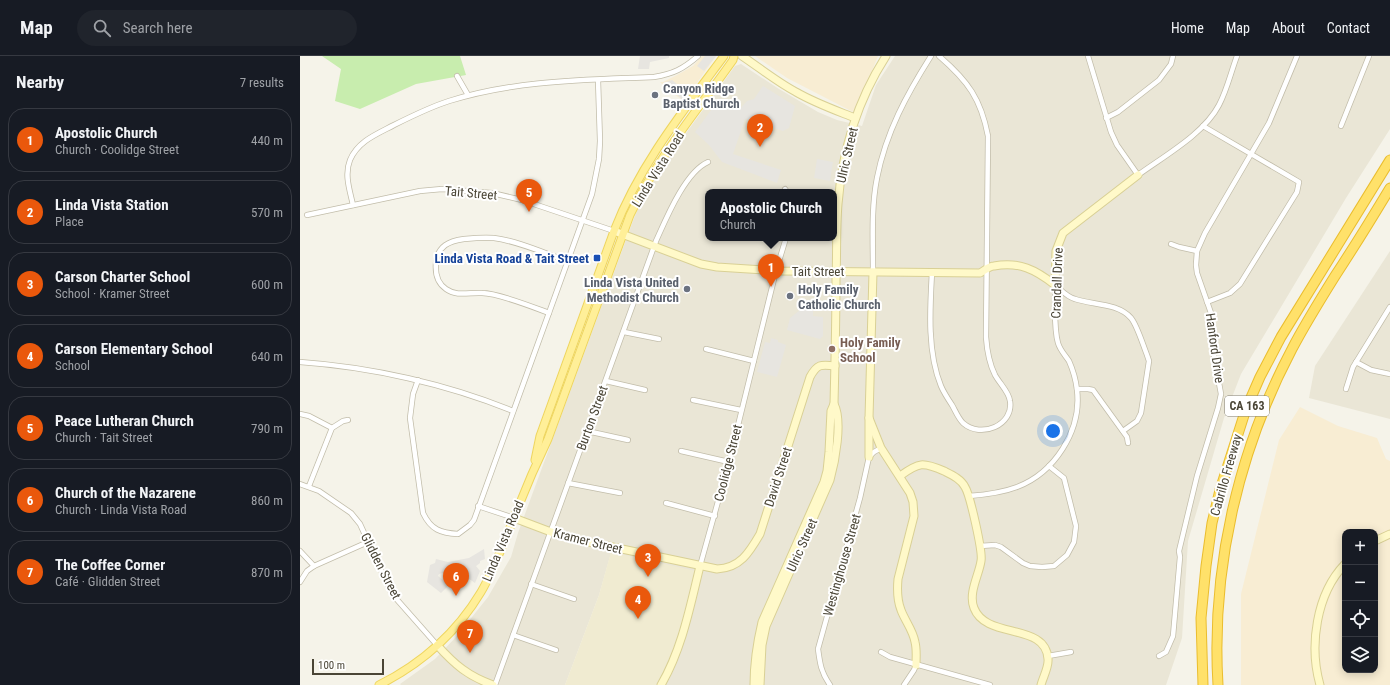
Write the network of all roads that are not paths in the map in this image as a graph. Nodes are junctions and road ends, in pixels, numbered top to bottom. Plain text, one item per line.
1 (698, 56) edge
2 (724, 56) edge
3 (734, 56) edge
4 (742, 56) edge
5 (886, 56) edge
6 (931, 56) edge
7 (939, 56) edge
8 (1088, 56) edge
9 (1173, 56) edge
10 (1237, 56) edge
11 (1297, 56) edge
12 (1369, 56) edge
13 (457, 76) dead end
14 (598, 80) junction
15 (468, 95) junction
16 (855, 118) junction
17 (1106, 118) junction
18 (1203, 126) junction
19 (1341, 126) dead end
20 (1250, 154) junction
21 (1390, 160) edge
22 (708, 162) dead end
23 (1138, 175) junction
24 (1390, 188) edge
25 (353, 205) junction
26 (307, 215) dead end
27 (837, 217) edge
28 (582, 220) junction
29 (614, 231) junction
30 (622, 234) junction
31 (785, 241) edge
32 (837, 241) edge
33 (1171, 244) dead end
34 (654, 246) junction
35 (1197, 251) junction
36 (567, 261) junction
37 (986, 270) junction
38 (776, 271) junction
39 (836, 271) junction
40 (873, 272) junction
41 (932, 272) junction
42 (1055, 285) junction
43 (1207, 302) junction
44 (1390, 307) edge
45 (549, 313) junction
46 (624, 332) junction
47 (659, 339) dead end
48 (706, 349) dead end
49 (754, 361) junction
50 (300, 362) edge
51 (1356, 362) junction
52 (835, 366) junction
53 (1390, 374) edge
54 (418, 380) junction
55 (606, 381) junction
56 (1077, 389) junction
57 (1346, 389) dead end
58 (645, 390) dead end
59 (693, 400) dead end
60 (834, 404) junction
61 (741, 410) junction
62 (513, 411) junction
63 (300, 414) edge
64 (869, 418) junction
65 (348, 420) dead end
66 (332, 428) junction
67 (587, 431) junction
68 (1123, 431) junction
69 (628, 440) dead end
70 (1128, 443) dead end
71 (881, 448) junction
72 (681, 451) dead end
73 (869, 457) junction
74 (729, 462) junction
75 (1049, 466) junction
76 (532, 472) junction
77 (900, 476) junction
78 (568, 483) junction
79 (300, 484) edge
80 (309, 486) junction
81 (620, 493) dead end
82 (969, 496) junction
83 (666, 503) dead end
84 (478, 506) junction
85 (715, 516) junction
86 (514, 518) junction
87 (550, 532) junction
88 (1390, 534) edge
89 (1378, 540) edge
90 (368, 542) junction
91 (980, 546) junction
92 (300, 550) edge
93 (1344, 565) edge
94 (314, 566) junction
95 (700, 566) junction
96 (300, 582) edge
97 (531, 584) junction
98 (574, 599) dead end
99 (513, 635) junction
100 (437, 645) junction
101 (556, 650) dead end
102 (881, 652) dead end
103 (1071, 652) dead end
104 (1048, 656) junction
105 (1159, 656) dead end
106 (916, 665) junction
107 (379, 685) edge
108 (494, 685) edge
109 (661, 685) edge
110 (754, 685) edge
111 (760, 685) edge
112 (830, 685) edge
113 (904, 685) edge
114 (990, 685) edge
115 (1041, 685) edge
116 (1203, 685) edge
117 (1218, 685) edge
118 (1320, 685) edge

1 - 14 street
2 - 29 main road, Linda Vista Road
3 - 30 main road, Linda Vista Road
4 - 16 street
5 - 16 street, Ulric Street
6 - 40 street
7 - 37 street
8 - 17 street
9 - 17 street
10 - 18 street, Crandall Drive
11 - 20 street, Hanford Drive
12 - 19 street
13 - 15 street
14 - 15 street
14 - 28 street
15 - 25 street
16 - 27 street, Ulric Street
17 - 23 street
18 - 20 street
18 - 23 street, Crandall Drive
20 - 35 street, Hanford Drive
20 - 43 street
21 - 116 highway, Cabrillo Freeway / CA 163
22 - 34 street, Burton Street
23 - 42 street, Crandall Drive
24 - 117 highway, Cabrillo Freeway / CA 163
25 - 26 street, Tait Street
25 - 28 street, Tait Street
28 - 29 street, Tait Street
28 - 36 street
29 - 30 street, Tait Street
29 - 76 main road, Linda Vista Road
30 - 34 street, Tait Street
30 - 76 main road, Linda Vista Road
31 - 38 street, Coolidge Street
32 - 39 street, Ulric Street
33 - 35 street
34 - 38 street, Tait Street
34 - 46 street, Burton Street
35 - 43 street, Hanford Drive
36 - 45 street
36 - 45 street
37 - 41 street, Tait Street
37 - 41 street
37 - 42 street, Tait Street
38 - 39 street, Tait Street
38 - 49 street, Coolidge Street
39 - 40 street, Tait Street
39 - 52 street, Ulric Street
40 - 41 street, Tait Street
40 - 64 street
42 - 56 street, Crandall Drive
42 - 68 street, Tait Street
43 - 105 street, Hanford Drive
44 - 51 street
45 - 62 street
46 - 47 street
46 - 55 street, Burton Street
48 - 49 street
49 - 61 street, Coolidge Street
50 - 54 street
51 - 53 street
51 - 57 street
52 - 60 street, Ulric Street
52 - 95 street, David Street
54 - 62 street
54 - 84 street
55 - 58 street
55 - 67 street, Burton Street
56 - 68 street
56 - 75 street, Crandall Drive
59 - 61 street
60 - 110 street, Ulric Street
60 - 111 street, Ulric Street
61 - 74 street, Coolidge Street
62 - 84 street
63 - 66 street
64 - 71 street
64 - 73 street
65 - 66 street
66 - 80 street
67 - 69 street
67 - 78 street, Burton Street
68 - 70 street
71 - 73 street
71 - 77 street
72 - 74 street
73 - 112 street, Westinghouse Street
74 - 85 street, Coolidge Street
75 - 82 street, Crandall Drive
75 - 91 street
76 - 86 main road, Linda Vista Road
77 - 82 street
77 - 106 street
78 - 81 street
78 - 87 street, Burton Street
79 - 80 street, Glidden Street
80 - 90 street, Glidden Street
82 - 91 street
83 - 85 street
84 - 86 street, Kramer Street
85 - 95 street, Coolidge Street
86 - 87 street, Kramer Street
86 - 100 main road, Linda Vista Road
87 - 95 street, Kramer Street
87 - 97 street, Burton Street
88 - 89 street
90 - 94 street
90 - 100 street, Glidden Street
91 - 104 street
92 - 94 street
93 - 118 street
94 - 96 street
95 - 109 street, Coolidge Street
97 - 98 street
97 - 99 street, Burton Street
99 - 101 street
99 - 108 street, Burton Street
100 - 107 main road, Linda Vista Road
100 - 108 street, Glidden Street
102 - 106 street
103 - 104 street
104 - 115 street
106 - 113 street
106 - 114 street

